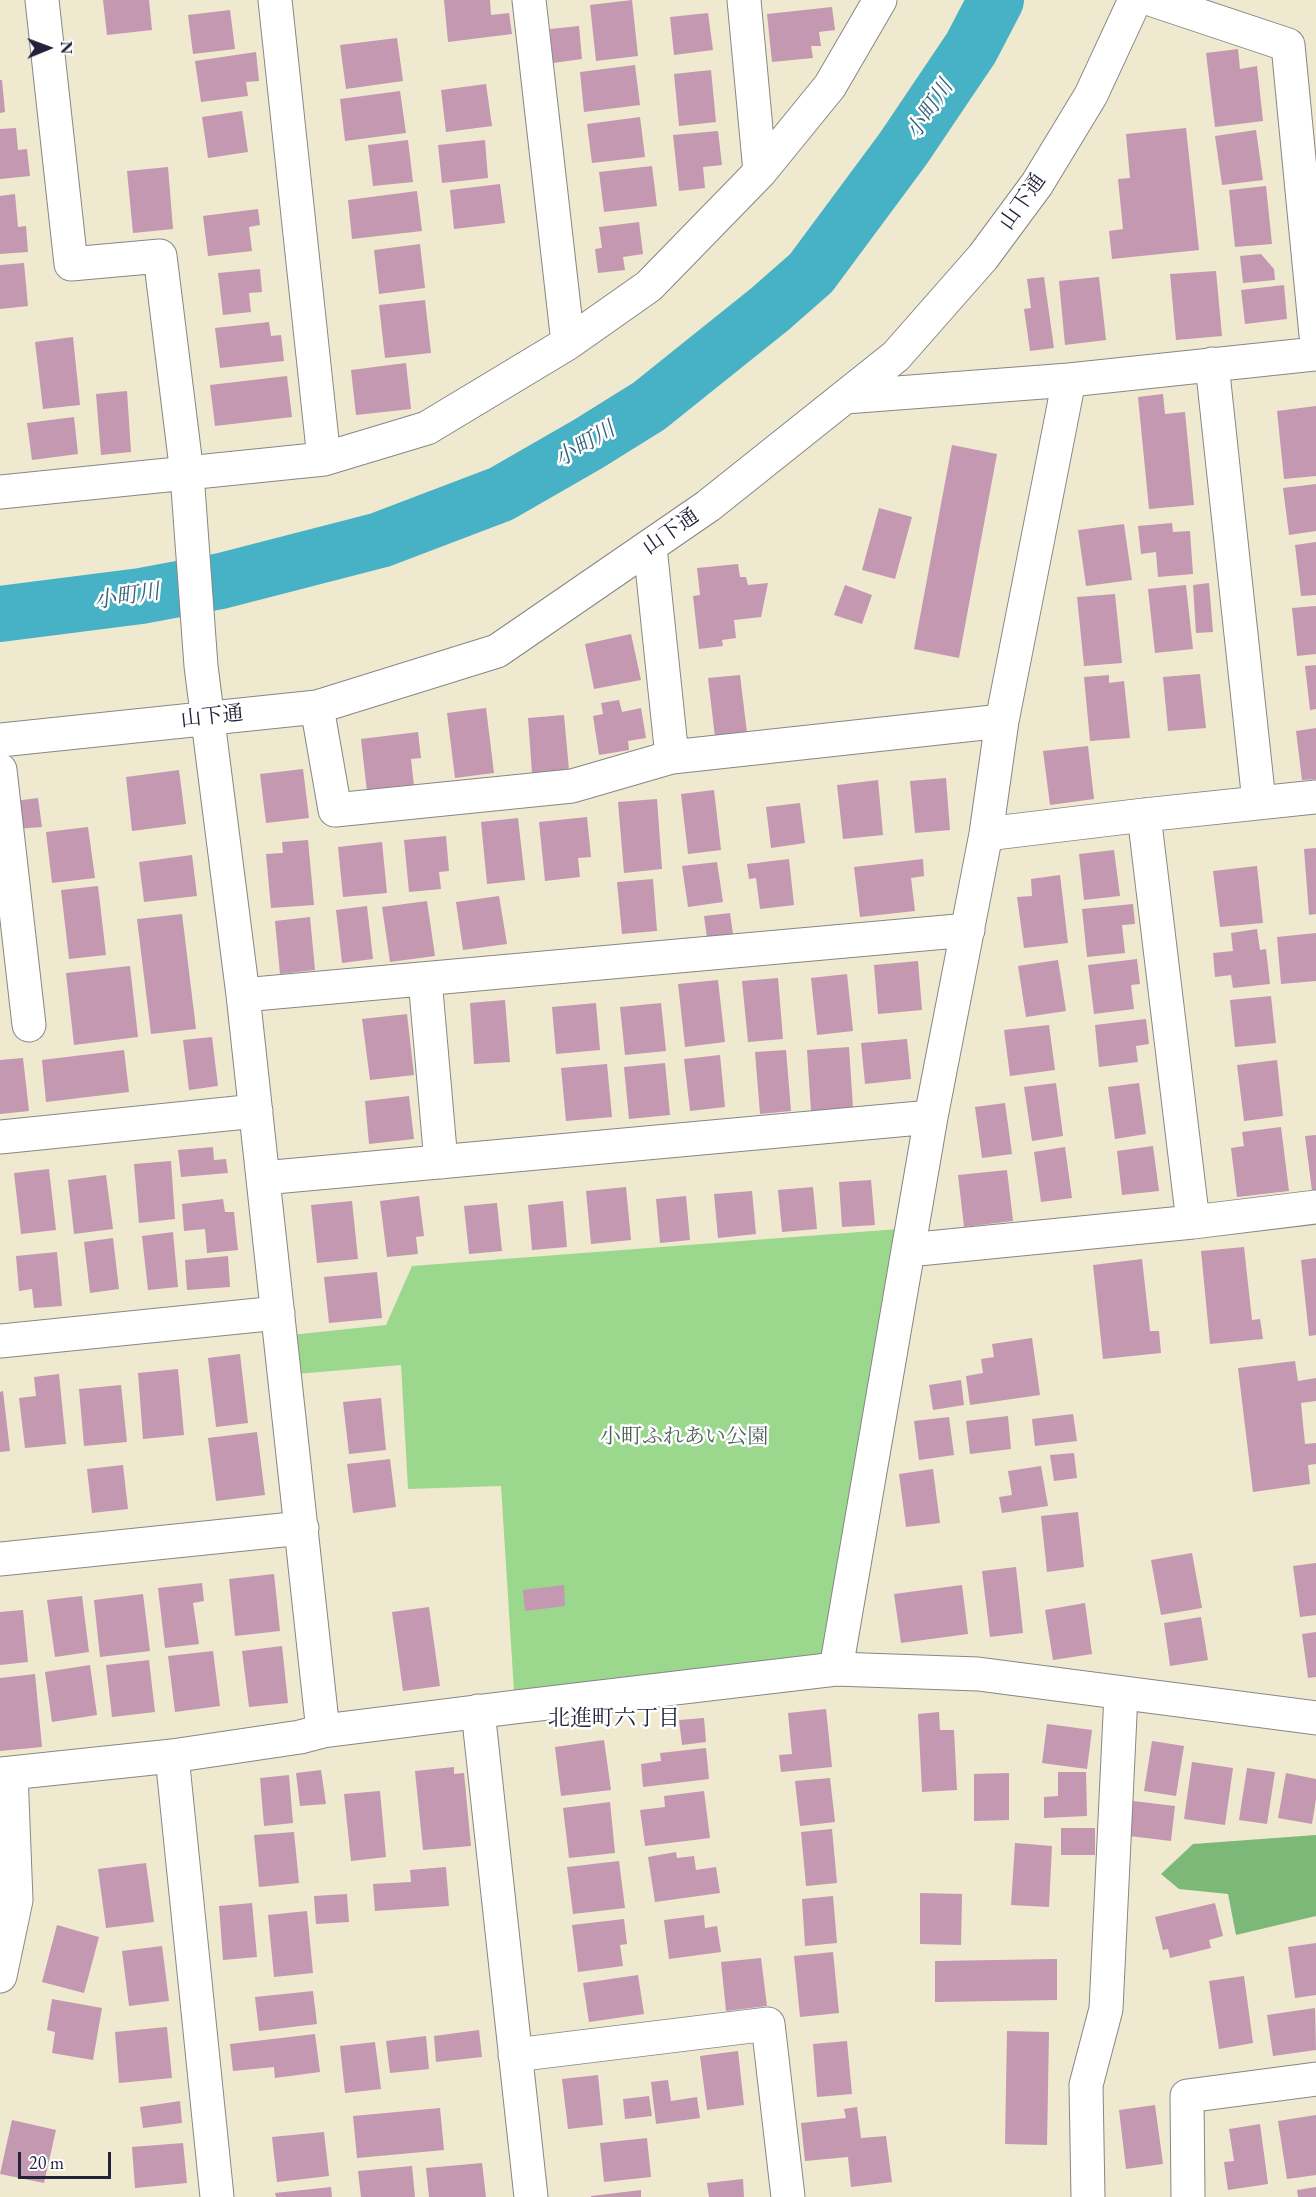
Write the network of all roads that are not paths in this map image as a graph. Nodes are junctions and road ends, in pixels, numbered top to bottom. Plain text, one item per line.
1 (42, 0) edge
2 (275, 0) edge
3 (529, 0) edge
4 (744, 0) edge
5 (880, 0) edge
6 (1135, 0) edge
7 (1153, 0) edge
8 (760, 172) junction
9 (1316, 335) edge
10 (568, 343) junction
11 (1316, 354) edge
12 (1212, 364) junction
13 (1069, 380) junction
14 (845, 397) junction
15 (324, 459) junction
16 (188, 474) junction
17 (0, 492) edge
18 (650, 547) junction
19 (317, 707) junction
20 (208, 718) junction
21 (1002, 721) junction
22 (0, 740) edge
23 (672, 757) junction
24 (0, 770) edge
25 (1316, 797) edge
26 (1259, 802) junction
27 (1144, 814) junction
28 (986, 834) junction
29 (968, 930) junction
30 (425, 979) junction
31 (243, 995) junction
32 (28, 1025) dead end
33 (256, 1111) junction
34 (931, 1117) junction
35 (0, 1137) edge
36 (441, 1162) junction
37 (263, 1178) junction
38 (1316, 1207) edge
39 (1193, 1222) junction
40 (908, 1250) junction
41 (278, 1313) junction
42 (0, 1341) edge
43 (302, 1528) junction
44 (0, 1559) edge
45 (836, 1669) junction
46 (1121, 1694) junction
47 (478, 1711) junction
48 (1316, 1718) edge
49 (323, 1731) junction
50 (172, 1756) junction
51 (6, 1774) edge
52 (0, 1976) edge
53 (514, 2055) junction
54 (1316, 2079) edge
55 (217, 2197) edge
56 (531, 2197) edge
57 (788, 2197) edge
58 (1088, 2197) edge
59 (1188, 2197) edge

1 - 16 street
2 - 15 street
3 - 10 street
4 - 8 street
5 - 8 street
6 - 14 street, 山下通
7 - 9 street
8 - 10 street
10 - 15 street
11 - 12 street
12 - 13 street
12 - 26 street
13 - 14 street
13 - 21 street
14 - 18 street, 山下通
15 - 16 street
16 - 17 street
16 - 20 street
18 - 19 street, 山下通
18 - 23 street
19 - 20 street, 山下通
19 - 23 street
20 - 22 street, 山下通
20 - 31 street
21 - 23 street
21 - 28 street
24 - 32 street
25 - 26 street
26 - 27 street
27 - 28 street
27 - 39 street
28 - 29 street
29 - 30 street
29 - 34 street
30 - 31 street
30 - 36 street
31 - 33 street
33 - 35 street
33 - 37 street
34 - 36 street
34 - 40 street
36 - 37 street
37 - 41 street
38 - 39 street
39 - 40 street
40 - 45 street
41 - 42 street
41 - 43 street
43 - 44 street
43 - 49 street
45 - 46 street
45 - 47 street
46 - 48 street
46 - 58 street
47 - 49 street
47 - 53 street
49 - 50 street
50 - 51 street
50 - 55 street
51 - 52 street
53 - 56 street
53 - 57 street
54 - 59 street

